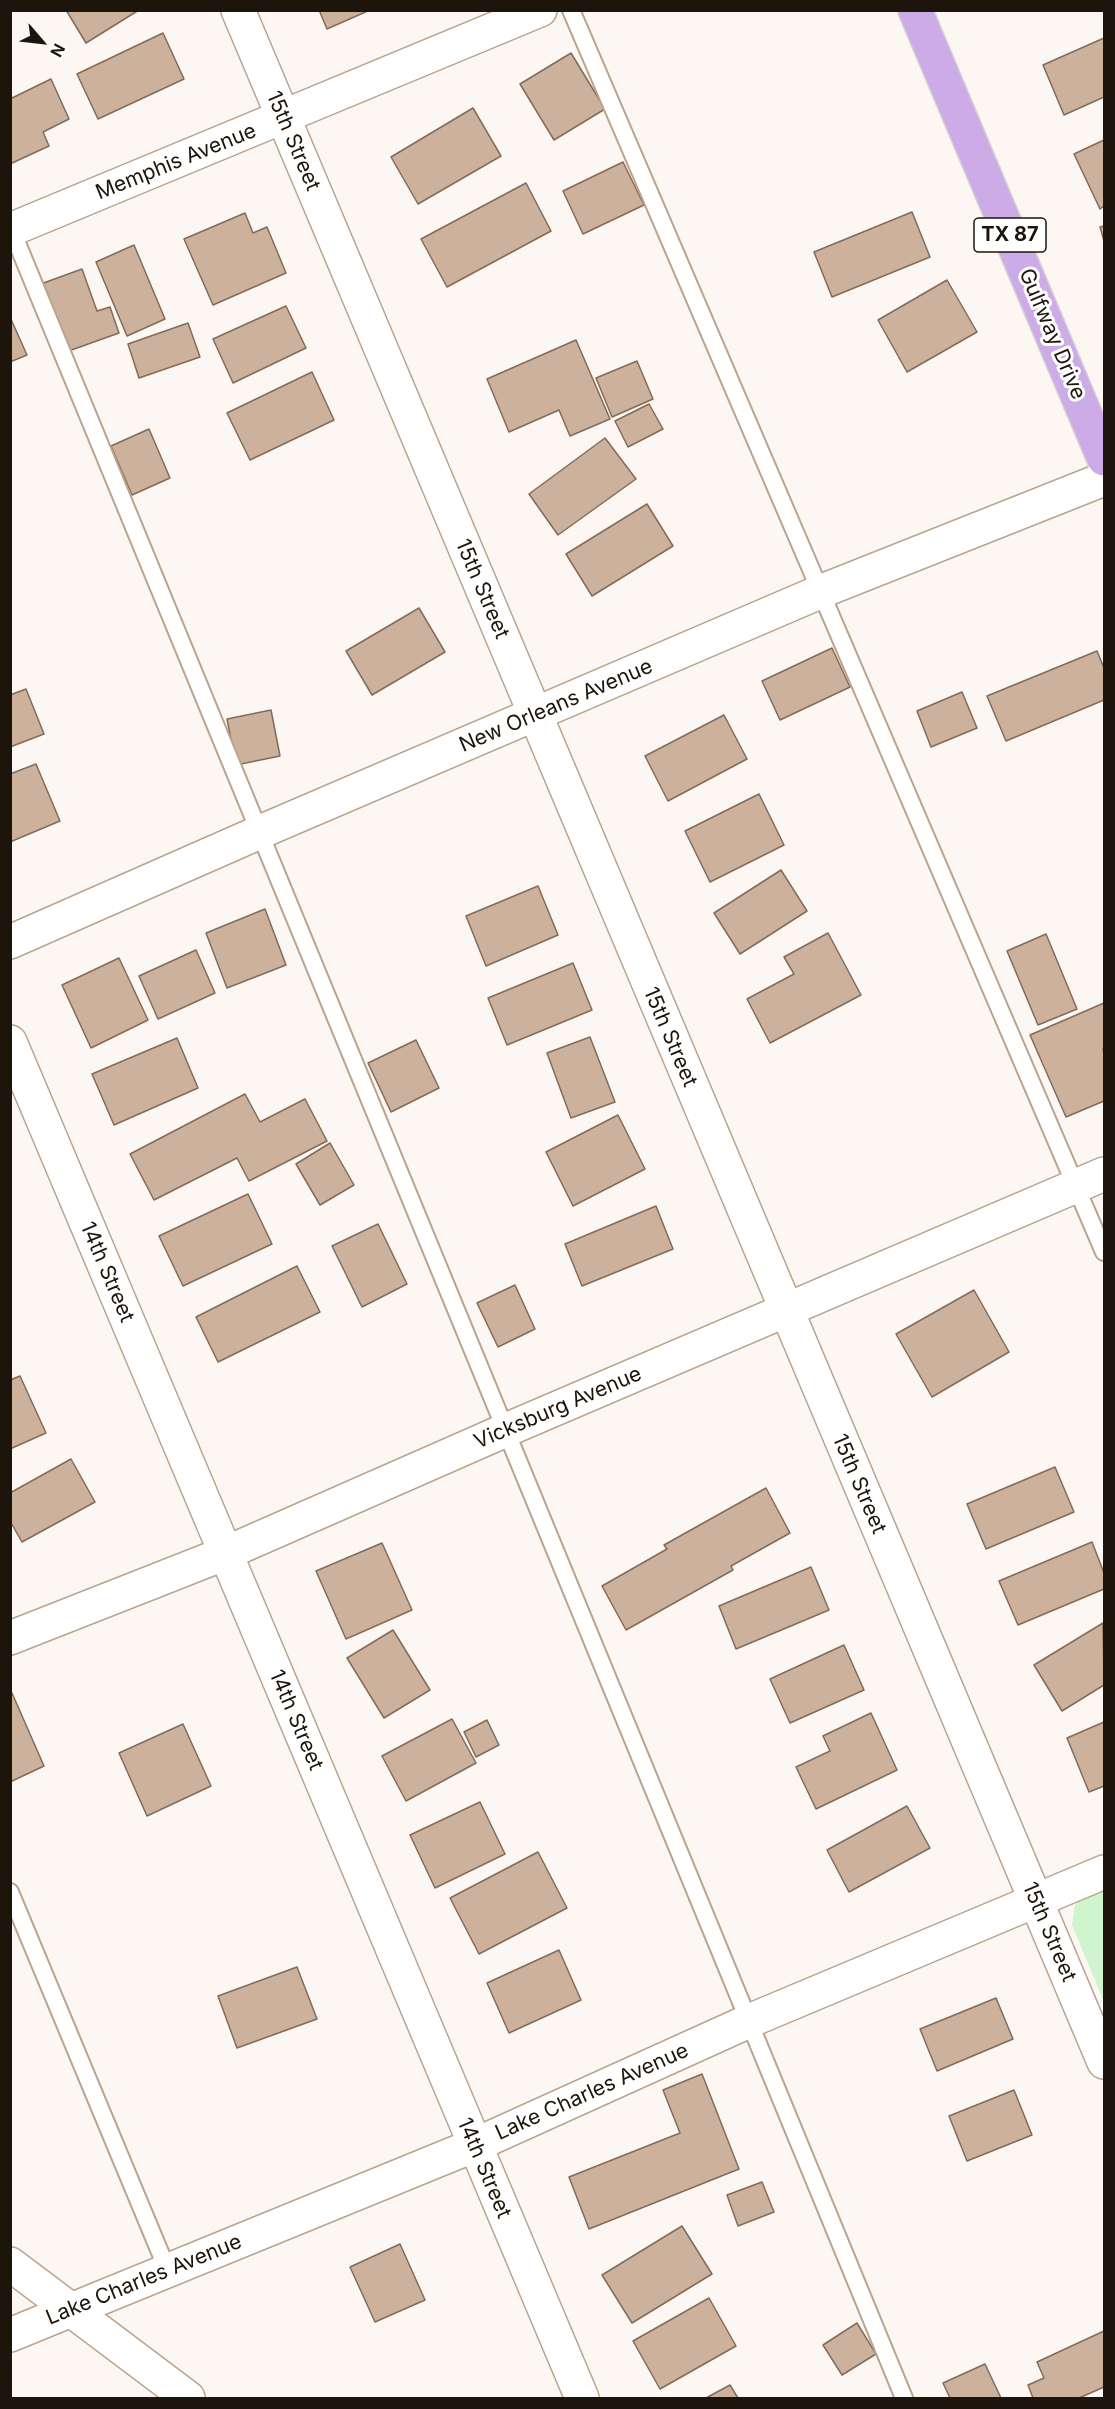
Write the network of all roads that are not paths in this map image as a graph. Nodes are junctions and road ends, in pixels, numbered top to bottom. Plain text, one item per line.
1 (238, 10) edge
2 (540, 10) edge
3 (571, 10) edge
4 (915, 10) edge
5 (283, 117) junction
6 (11, 228) edge
7 (1104, 459) edge
8 (1104, 479) edge
9 (822, 591) junction
10 (535, 715) junction
11 (260, 832) junction
12 (10, 942) edge
13 (10, 1042) edge
14 (1091, 1180) edge
15 (1104, 1252) edge
16 (786, 1311) junction
17 (506, 1430) junction
18 (226, 1553) junction
19 (10, 1638) edge
20 (1104, 1872) edge
21 (10, 1892) edge
22 (1036, 1900) junction
23 (749, 2021) junction
24 (1104, 2062) edge
25 (475, 2145) junction
26 (10, 2264) edge
27 (167, 2269) junction
28 (71, 2309) junction
29 (10, 2335) edge
30 (188, 2398) edge
31 (582, 2398) edge
32 (904, 2398) edge

1 - 5 street, 15th Street
2 - 5 street, Memphis Avenue
3 - 9 lane
4 - 7 main road, Gulfway Drive / TX 87
5 - 6 street, Memphis Avenue
5 - 10 street, 15th Street
6 - 11 lane
8 - 9 street, New Orleans Avenue
9 - 10 street, New Orleans Avenue
9 - 14 lane
10 - 11 street, New Orleans Avenue
10 - 16 street, 15th Street
11 - 12 street, New Orleans Avenue
11 - 17 lane
13 - 18 street, 14th Street
14 - 15 lane
14 - 16 street, Vicksburg Avenue
16 - 17 street, Vicksburg Avenue
16 - 22 street, 15th Street
17 - 18 street, Vicksburg Avenue
17 - 23 lane
18 - 19 street, Vicksburg Avenue
18 - 25 street, 14th Street
20 - 22 street, Lake Charles Avenue
21 - 27 lane
22 - 23 street, Lake Charles Avenue
22 - 24 street, 15th Street
23 - 25 street, Lake Charles Avenue
23 - 32 lane
25 - 27 street, Lake Charles Avenue
25 - 31 street, 14th Street
26 - 28 street
27 - 28 street, Lake Charles Avenue
28 - 29 street, Lake Charles Avenue
28 - 30 street

